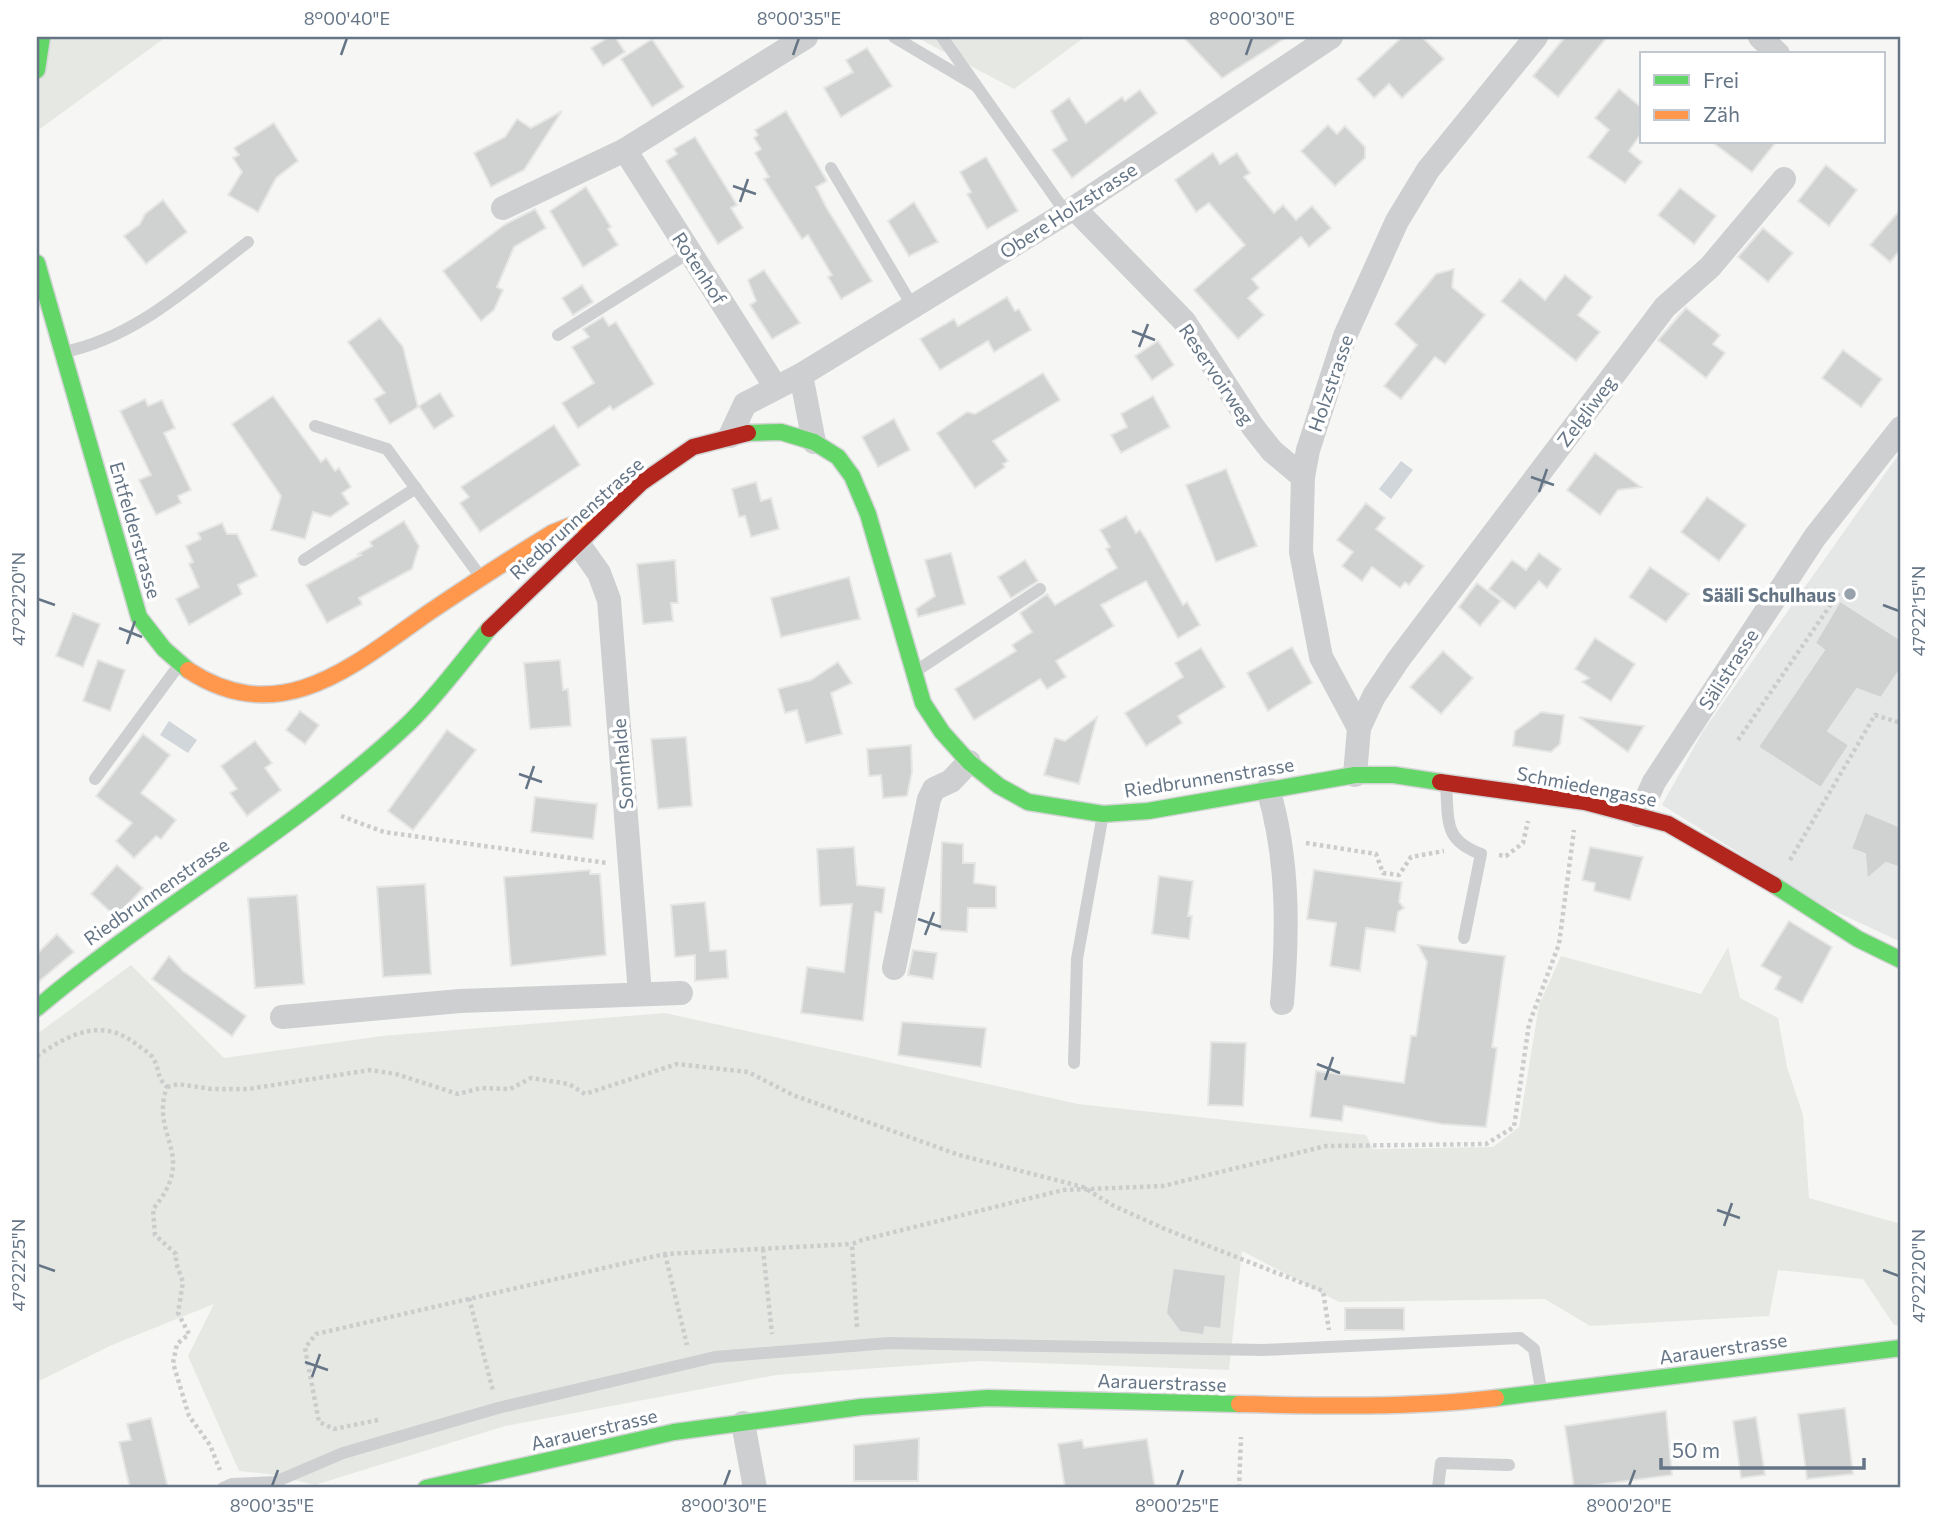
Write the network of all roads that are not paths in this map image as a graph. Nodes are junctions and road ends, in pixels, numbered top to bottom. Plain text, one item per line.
1 (42, 37) edge
2 (806, 37) edge
3 (894, 37) edge
4 (942, 37) edge
5 (1331, 37) edge
6 (1536, 37) edge
7 (1760, 37) edge
8 (1776, 52) edge
9 (37, 70) edge
10 (979, 88) junction
11 (625, 150) junction
12 (831, 168) dead end
13 (1784, 179) dead end
14 (503, 208) dead end
15 (1070, 211) junction
16 (248, 242) dead end
17 (690, 251) junction
18 (37, 263) edge
19 (913, 307) junction
20 (558, 335) dead end
21 (64, 353) junction
22 (801, 375) junction
23 (775, 386) junction
24 (315, 426) dead end
25 (1901, 428) edge
26 (730, 436) junction
27 (814, 442) junction
28 (1303, 477) junction
29 (416, 488) junction
30 (586, 534) junction
31 (304, 561) dead end
32 (481, 577) junction
33 (1040, 589) dead end
34 (179, 665) junction
35 (913, 674) junction
36 (1359, 728) junction
37 (969, 762) junction
38 (1355, 775) junction
39 (95, 779) dead end
40 (1446, 782) junction
41 (1268, 789) junction
42 (1103, 814) junction
43 (1639, 815) junction
44 (1464, 937) dead end
45 (1901, 960) edge
46 (894, 968) dead end
47 (681, 993) dead end
48 (640, 994) junction
49 (1282, 1003) dead end
50 (37, 1008) edge
51 (282, 1017) dead end
52 (1073, 1063) dead end
53 (1901, 1348) edge
54 (1541, 1394) junction
55 (743, 1423) junction
56 (1509, 1465) dead end
57 (275, 1485) edge
58 (223, 1488) edge
59 (426, 1488) edge
60 (755, 1488) edge
61 (1438, 1488) edge

1 - 9 street
2 - 11 street
3 - 10 lane
4 - 10 lane, Reservoirweg
5 - 15 street, Obere Holzstrasse
6 - 28 street, Holzstrasse
7 - 8 street
10 - 15 lane, Reservoirweg
11 - 14 street
11 - 17 street, Rotenhof
12 - 19 lane
13 - 36 street, Zelgliweg
15 - 19 street, Obere Holzstrasse
15 - 28 street, Reservoirweg
16 - 21 lane
17 - 20 lane
17 - 23 street, Rotenhof
18 - 21 street, Entfelderstrasse
19 - 22 street, Obere Holzstrasse
21 - 34 street, Entfelderstrasse
22 - 23 street, Obere Holzstrasse
22 - 27 street
23 - 26 street, Obere Holzstrasse
24 - 29 lane
25 - 43 street, Sälistrasse
26 - 27 street, Riedbrunnenstrasse
26 - 30 street, Riedbrunnenstrasse
27 - 35 street, Riedbrunnenstrasse
28 - 36 street, Holzstrasse
29 - 31 lane
29 - 32 lane
30 - 32 street, Entfelderstrasse
30 - 48 street, Sonnhalde
30 - 50 street, Riedbrunnenstrasse
32 - 34 street, Entfelderstrasse
33 - 35 lane
34 - 39 lane
35 - 37 street, Riedbrunnenstrasse
36 - 38 street
37 - 42 street, Riedbrunnenstrasse
37 - 46 street
38 - 40 street, Schmiedengasse
38 - 41 street, Riedbrunnenstrasse
40 - 43 street, Schmiedengasse
40 - 44 lane
41 - 42 street, Riedbrunnenstrasse
41 - 49 street
42 - 52 lane
43 - 45 street, Schmiedengasse
47 - 48 street
48 - 51 street
53 - 54 street, Aarauerstrasse
54 - 55 street, Aarauerstrasse
54 - 57 lane
55 - 59 street, Aarauerstrasse
55 - 60 street
56 - 61 lane
57 - 58 lane

